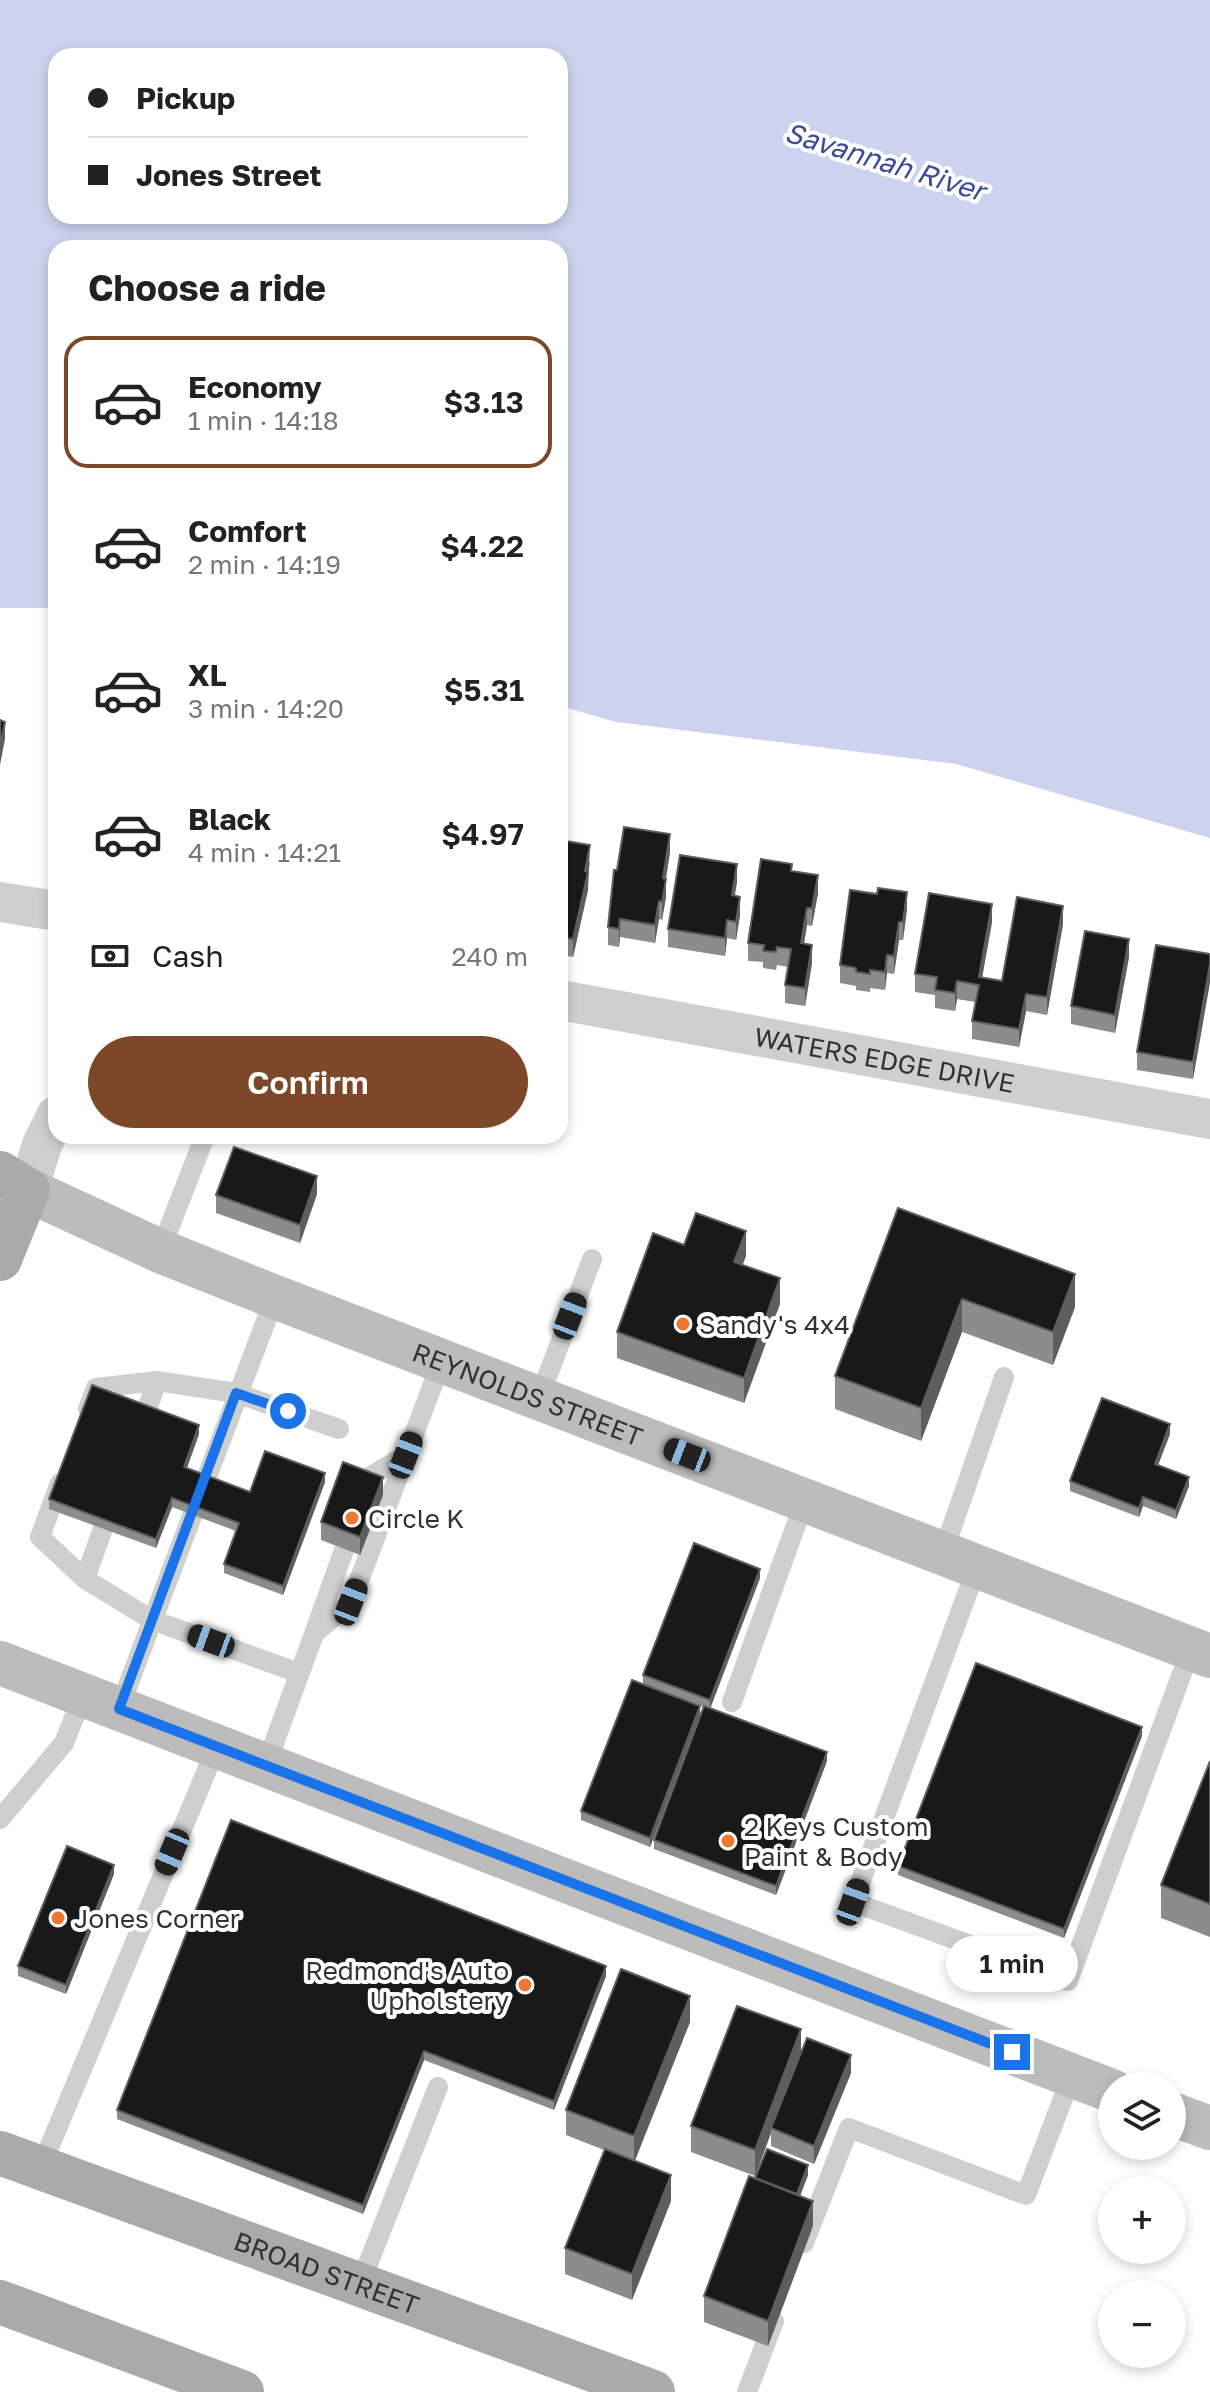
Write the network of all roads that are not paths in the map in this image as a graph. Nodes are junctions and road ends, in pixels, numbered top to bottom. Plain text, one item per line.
1 (0, 902) edge
2 (48, 910) edge
3 (568, 1001) edge
4 (1210, 1119) edge
5 (48, 1133) edge
6 (202, 1144) edge
7 (14, 1182) edge
8 (160, 1251) junction
9 (0, 1259) edge
10 (592, 1259) dead end
11 (275, 1297) junction
12 (442, 1360) junction
13 (1004, 1377) dead end
14 (157, 1381) junction
15 (236, 1393) junction
16 (539, 1398) junction
17 (339, 1429) dead end
18 (79, 1433) edge
19 (131, 1451) edge
20 (68, 1462) edge
21 (121, 1480) edge
22 (805, 1500) junction
23 (960, 1560) junction
24 (85, 1579) junction
25 (152, 1620) junction
26 (1205, 1652) edge
27 (0, 1663) edge
28 (299, 1673) junction
29 (101, 1702) junction
30 (732, 1702) dead end
31 (217, 1746) junction
32 (266, 1765) junction
33 (0, 1819) edge
34 (1072, 2075) junction
35 (1098, 2085) edge
36 (438, 2087) dead end
37 (0, 2153) edge
38 (41, 2167) junction
39 (799, 2257) edge
40 (360, 2284) junction
41 (782, 2300) edge
42 (0, 2302) edge
43 (563, 2376) edge
44 (242, 2392) edge
45 (653, 2392) edge
46 (747, 2392) edge

1 - 2 street
3 - 4 street, WATERS EDGE DRIVE
5 - 7 street
6 - 8 lane
7 - 8 main road, REYNOLDS STREET
7 - 9 main road
8 - 11 main road, REYNOLDS STREET
10 - 16 lane
11 - 12 main road, REYNOLDS STREET
11 - 15 lane
12 - 16 main road, REYNOLDS STREET
12 - 28 lane
13 - 23 lane
14 - 15 lane
14 - 18 lane
14 - 19 lane
15 - 17 lane
15 - 25 lane
16 - 22 main road, REYNOLDS STREET
20 - 24 lane
21 - 24 lane
22 - 23 main road, REYNOLDS STREET
22 - 30 lane
23 - 26 main road, REYNOLDS STREET
23 - 26 lane
24 - 25 lane
25 - 28 lane
25 - 29 lane
27 - 29 main road
28 - 32 lane
29 - 31 main road
29 - 33 lane
31 - 32 main road
31 - 38 lane
32 - 34 main road
34 - 35 main road
34 - 39 lane
36 - 40 lane
37 - 38 main road, BROAD STREET
38 - 40 main road, BROAD STREET
40 - 43 main road, BROAD STREET
41 - 46 lane
42 - 44 main road
43 - 45 main road, BROAD STREET

